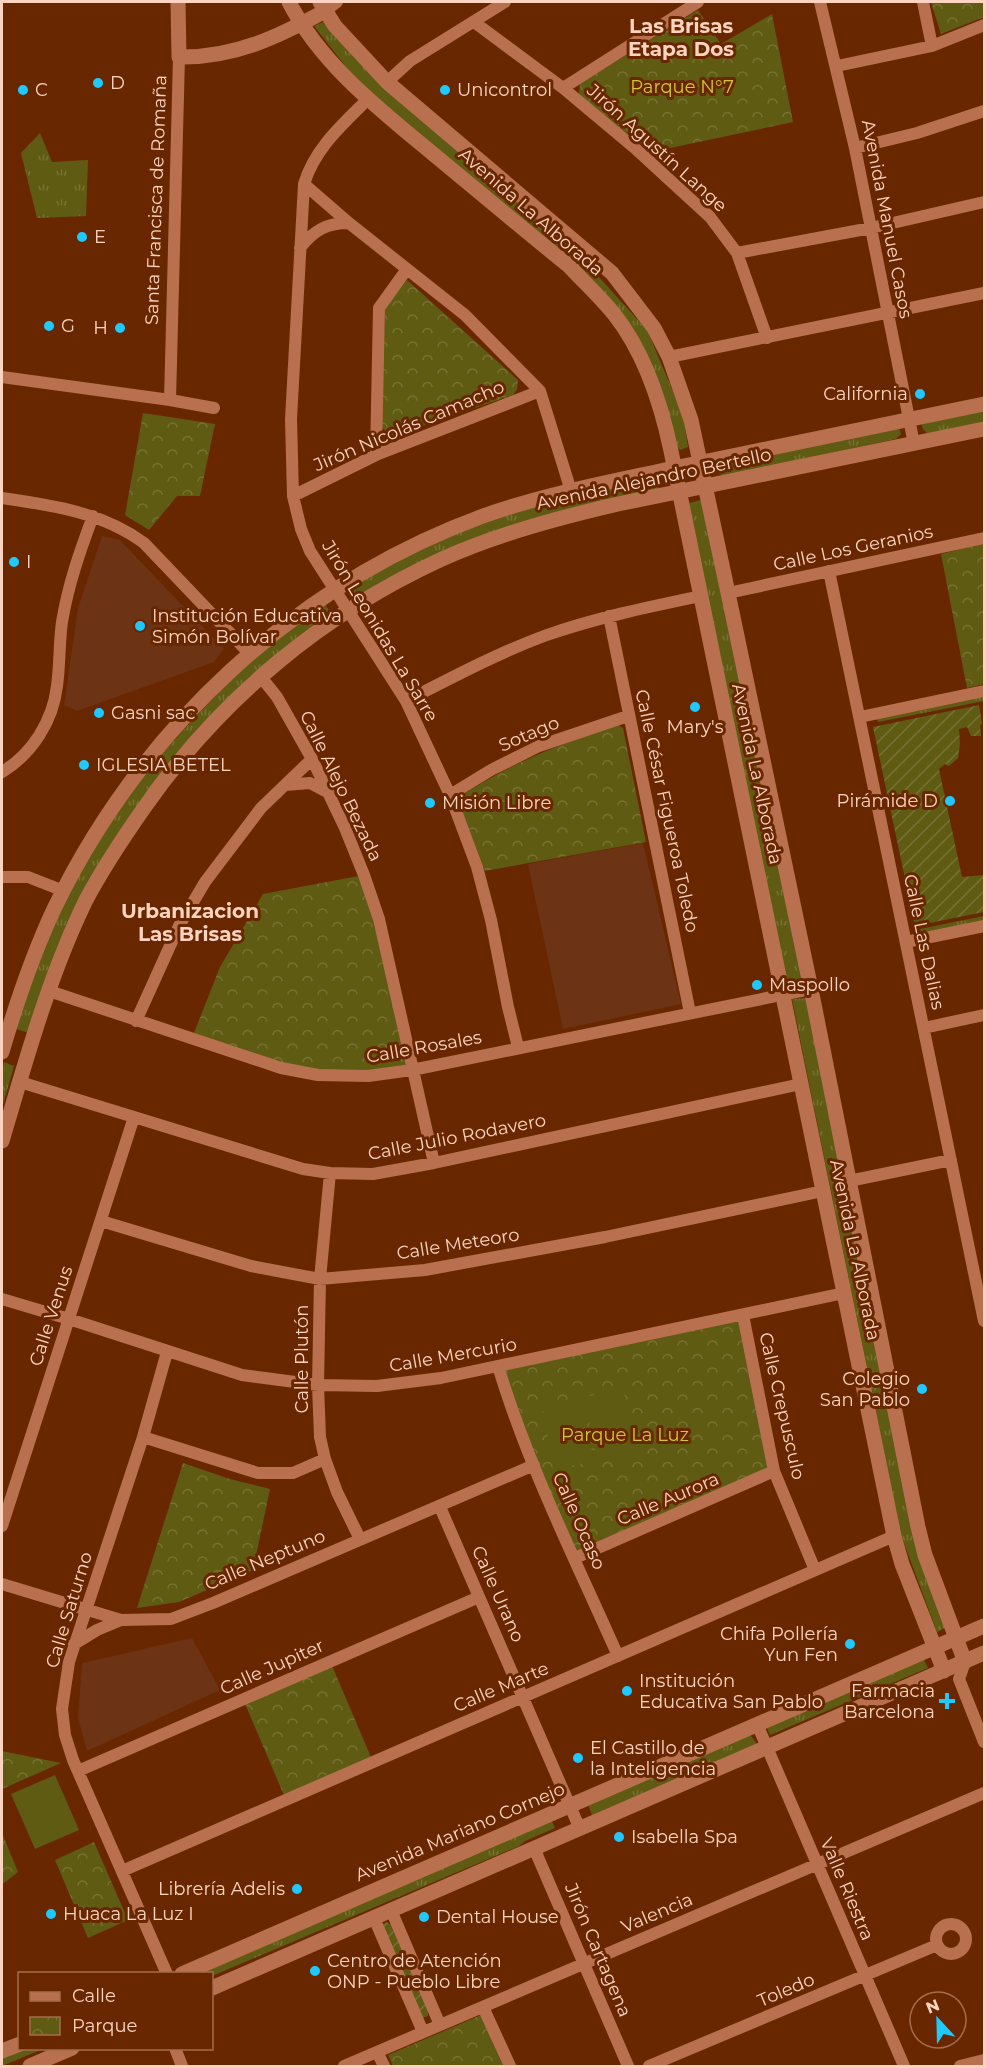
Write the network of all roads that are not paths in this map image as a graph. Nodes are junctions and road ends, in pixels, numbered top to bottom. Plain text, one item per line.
1 (178, 2) edge
2 (289, 2) edge
3 (505, 2) edge
4 (698, 2) edge
5 (820, 2) edge
6 (923, 2) edge
7 (327, 5) edge
8 (474, 21) junction
9 (302, 24) junction
10 (984, 25) edge
11 (932, 46) junction
12 (179, 57) junction
13 (837, 66) junction
14 (387, 82) junction
15 (563, 88) junction
16 (369, 99) junction
17 (984, 111) edge
18 (855, 148) junction
19 (304, 184) junction
20 (984, 202) edge
21 (349, 223) junction
22 (871, 228) junction
23 (300, 248) junction
24 (737, 253) junction
25 (407, 269) junction
26 (984, 293) edge
27 (888, 314) junction
28 (767, 338) junction
29 (669, 357) junction
30 (2, 377) edge
31 (540, 391) junction
32 (170, 400) junction
33 (984, 404) edge
34 (214, 408) dead end
35 (909, 420) junction
36 (984, 429) edge
37 (914, 444) junction
38 (376, 455) junction
39 (700, 463) junction
40 (674, 468) junction
41 (705, 487) junction
42 (571, 491) junction
43 (679, 492) junction
44 (293, 496) junction
45 (2, 498) edge
46 (93, 516) junction
47 (984, 538) edge
48 (830, 571) junction
49 (334, 591) junction
50 (728, 593) junction
51 (700, 596) junction
52 (347, 611) junction
53 (609, 616) junction
54 (249, 653) junction
55 (261, 676) junction
56 (984, 692) edge
57 (406, 701) junction
58 (628, 716) junction
59 (860, 717) junction
60 (312, 759) junction
61 (2, 772) edge
62 (285, 785) junction
63 (329, 793) junction
64 (450, 795) junction
65 (2, 877) edge
66 (64, 891) junction
67 (984, 926) edge
68 (906, 942) junction
69 (811, 989) junction
70 (49, 991) junction
71 (782, 994) junction
72 (690, 1013) junction
73 (984, 1015) edge
74 (136, 1021) junction
75 (924, 1028) junction
76 (2, 1047) edge
77 (518, 1047) junction
78 (29, 1054) junction
79 (412, 1070) junction
80 (20, 1082) junction
81 (801, 1084) junction
82 (134, 1117) junction
83 (2, 1141) edge
84 (951, 1160) junction
85 (434, 1163) junction
86 (330, 1173) junction
87 (849, 1181) junction
88 (823, 1191) junction
89 (101, 1221) junction
90 (320, 1279) junction
91 (844, 1293) junction
92 (2, 1299) edge
93 (743, 1315) junction
94 (69, 1319) junction
95 (984, 1321) edge
96 (167, 1352) junction
97 (498, 1366) junction
98 (318, 1385) junction
99 (143, 1437) junction
100 (325, 1459) junction
101 (534, 1465) junction
102 (774, 1471) junction
103 (440, 1507) junction
104 (2, 1526) edge
105 (894, 1536) junction
106 (360, 1539) junction
107 (575, 1558) junction
108 (815, 1570) junction
109 (2, 1584) edge
110 (479, 1597) junction
111 (87, 1611) junction
112 (121, 1620) junction
113 (984, 1626) edge
114 (957, 1638) junction
115 (74, 1644) junction
116 (934, 1648) junction
117 (984, 1653) edge
118 (618, 1656) junction
119 (965, 1662) junction
120 (944, 1671) junction
121 (959, 1680) junction
122 (523, 1697) junction
123 (757, 1724) junction
124 (984, 1742) edge
125 (767, 1747) junction
126 (78, 1771) junction
127 (984, 1793) edge
128 (570, 1806) junction
129 (580, 1828) junction
130 (534, 1848) junction
131 (817, 1865) junction
132 (123, 1871) junction
133 (391, 1910) junction
134 (374, 1918) junction
135 (937, 1945) dead end
136 (583, 1964) junction
137 (166, 1972) edge
138 (187, 1972) edge
139 (864, 1976) junction
140 (213, 1988) edge
141 (483, 2007) junction
142 (440, 2025) junction
143 (423, 2032) junction
144 (18, 2045) edge
145 (70, 2050) edge
146 (175, 2050) edge
147 (2, 2051) edge
148 (378, 2052) junction
149 (984, 2060) edge
150 (30, 2067) edge
151 (182, 2067) edge
152 (344, 2067) edge
153 (384, 2067) edge
154 (510, 2067) edge
155 (628, 2067) edge
156 (649, 2067) edge
157 (904, 2067) edge
158 (960, 2067) edge

1 - 12 main road, Santa Francisca de Romaña
2 - 9 main road, Avenida La Alborada
3 - 8 street
4 - 15 street
5 - 13 street, Avenida Manuel Casos
6 - 11 street
7 - 9 main road
7 - 14 main road, Avenida La Alborada
8 - 14 street
8 - 15 street, Jirón Agustín Lange
9 - 12 main road
9 - 16 main road, Avenida La Alborada
10 - 11 street
11 - 13 street
12 - 32 street, Santa Francisca de Romaña
13 - 18 street, Avenida Manuel Casos
14 - 29 main road, Avenida La Alborada
15 - 24 street, Jirón Agustín Lange
16 - 19 street, Jirón Leonidas La Sarre
16 - 40 main road, Avenida La Alborada
17 - 18 street
18 - 22 street, Avenida Manuel Casos
19 - 21 street
19 - 23 street, Jirón Leonidas La Sarre
20 - 22 street
21 - 23 street
21 - 25 street
22 - 24 street
22 - 27 street, Avenida Manuel Casos
23 - 44 street, Jirón Leonidas La Sarre
24 - 28 street, Jirón Agustín Lange
25 - 31 street
25 - 38 street
26 - 27 street
27 - 28 street
27 - 35 street, Avenida Manuel Casos
28 - 29 street
29 - 39 main road, Avenida La Alborada
30 - 32 street
31 - 38 street, Jirón Nicolás Camacho
31 - 42 street
32 - 34 street
33 - 35 main road, Avenida Alejandro Bertello
35 - 37 street, Avenida Manuel Casos
35 - 39 main road, Avenida Alejandro Bertello
36 - 37 main road, Avenida Alejandro Bertello
37 - 41 main road, Avenida Alejandro Bertello
38 - 44 street, Jirón Nicolás Camacho
39 - 40 main road, Avenida Alejandro Bertello
39 - 41 main road, Avenida La Alborada
40 - 42 main road, Avenida Alejandro Bertello
40 - 43 main road, Avenida La Alborada
41 - 43 main road, Avenida Alejandro Bertello
41 - 50 main road, Avenida La Alborada
42 - 49 main road, Avenida Alejandro Bertello
43 - 51 main road, Avenida La Alborada
43 - 52 main road, Avenida Alejandro Bertello
44 - 49 street, Jirón Leonidas La Sarre
45 - 46 street
46 - 54 street
46 - 61 street
47 - 48 street, Calle Los Geranios
48 - 50 street, Calle Los Geranios
48 - 59 street, Calle Las Dalias
49 - 52 street, Jirón Leonidas La Sarre
49 - 54 main road, Avenida Alejandro Bertello
50 - 69 main road, Avenida La Alborada
51 - 53 street
51 - 71 main road, Avenida La Alborada
52 - 55 main road, Avenida Alejandro Bertello
52 - 57 street, Jirón Leonidas La Sarre
53 - 57 street
53 - 58 street, Calle César Figueroa Toledo
54 - 66 main road, Avenida Alejandro Bertello
55 - 60 street, Calle Alejo Bezada
55 - 70 main road, Avenida Alejandro Bertello
56 - 59 street
57 - 64 street, Jirón Leonidas La Sarre
58 - 64 street, Sotago
58 - 72 street, Calle César Figueroa Toledo
59 - 68 street, Calle Las Dalias
60 - 62 street
60 - 63 street, Calle Alejo Bezada
62 - 63 street
62 - 74 street
63 - 79 street, Calle Alejo Bezada
64 - 77 street, Jirón Leonidas La Sarre
65 - 66 street
66 - 76 main road, Avenida Alejandro Bertello
67 - 68 street
68 - 75 street, Calle Las Dalias
69 - 71 street, Calle Rosales
69 - 87 main road, Avenida La Alborada
70 - 74 street, Calle Rosales
70 - 78 main road, Avenida Alejandro Bertello
71 - 72 street, Calle Rosales
71 - 81 main road, Avenida La Alborada
72 - 77 street, Calle Rosales
73 - 75 street
74 - 79 street, Calle Rosales
75 - 84 street, Calle Las Dalias
76 - 78 main road
77 - 79 street, Calle Rosales
78 - 80 main road, Avenida Alejandro Bertello
79 - 85 street, Calle Alejo Bezada
80 - 82 street, Calle Julio Rodavero
80 - 83 main road, Avenida Alejandro Bertello
81 - 85 street, Calle Julio Rodavero
81 - 88 main road, Avenida La Alborada
82 - 86 street, Calle Julio Rodavero
82 - 89 street, Calle Venus
84 - 87 street
84 - 95 street, Calle Las Dalias
85 - 86 street, Calle Julio Rodavero
86 - 90 street, Calle Plutón
87 - 114 main road, Avenida La Alborada
88 - 90 street, Calle Meteoro
88 - 91 main road, Avenida La Alborada
89 - 90 street, Calle Meteoro
89 - 94 street, Calle Venus
90 - 98 street, Calle Plutón
91 - 93 street, Calle Mercurio
91 - 105 main road, Avenida La Alborada
92 - 94 street, Calle Mercurio
93 - 97 street, Calle Mercurio
93 - 102 street, Calle Crepusculo
94 - 96 street, Calle Mercurio
94 - 104 street, Calle Venus
96 - 98 street, Calle Mercurio
96 - 99 street, Calle Saturno
97 - 98 street, Calle Mercurio
97 - 101 street, Calle Ocaso
98 - 100 street, Calle Plutón
99 - 100 street
99 - 111 street, Calle Saturno
100 - 106 street, Calle Plutón
101 - 103 street, Calle Neptuno
101 - 107 street, Calle Ocaso
102 - 107 street, Calle Aurora
102 - 108 street, Calle Crepusculo
103 - 106 street, Calle Neptuno
103 - 110 street, Calle Urano
105 - 108 street, Calle Marte
105 - 116 main road, Avenida La Alborada
106 - 112 street, Calle Neptuno
107 - 118 street, Calle Ocaso
108 - 118 street, Calle Marte
109 - 111 street, Calle Neptuno
110 - 122 street, Calle Urano
110 - 126 street, Calle Jupiter
111 - 112 street, Calle Neptuno
111 - 115 street, Calle Saturno
112 - 115 street
113 - 114 main road, Avenida Mariano Cornejo
114 - 116 main road, Avenida Mariano Cornejo
114 - 119 main road, Avenida La Alborada
115 - 126 street, Calle Saturno
116 - 120 main road, Avenida La Alborada
116 - 123 main road, Avenida Mariano Cornejo
117 - 119 main road
118 - 122 street, Calle Marte
119 - 120 main road
119 - 121 street
120 - 121 street
120 - 125 main road
121 - 124 street
122 - 128 street, Calle Urano
122 - 132 street, Calle Marte
123 - 125 street, Valle Riestra
123 - 128 main road, Avenida Mariano Cornejo
125 - 129 main road
125 - 131 street, Valle Riestra
126 - 132 street, Calle Saturno
127 - 131 street, Valencia
128 - 129 street, Calle Urano
128 - 138 main road, Avenida Mariano Cornejo
129 - 130 main road
130 - 133 main road
130 - 136 street, Jirón Cartagena
131 - 136 street, Valencia
131 - 139 street, Valle Riestra
132 - 137 street, Calle Saturno
133 - 134 main road
133 - 142 street
134 - 140 main road
134 - 143 street
135 - 139 street, Toledo
136 - 141 street, Valencia
136 - 155 street, Jirón Cartagena
139 - 156 street, Toledo
139 - 157 street, Valle Riestra
141 - 142 street, Valencia
141 - 154 street
142 - 143 street, Valencia
143 - 148 street, Valencia
144 - 147 main road
145 - 150 main road
146 - 151 street
148 - 152 street, Valencia
148 - 153 street
149 - 158 street

